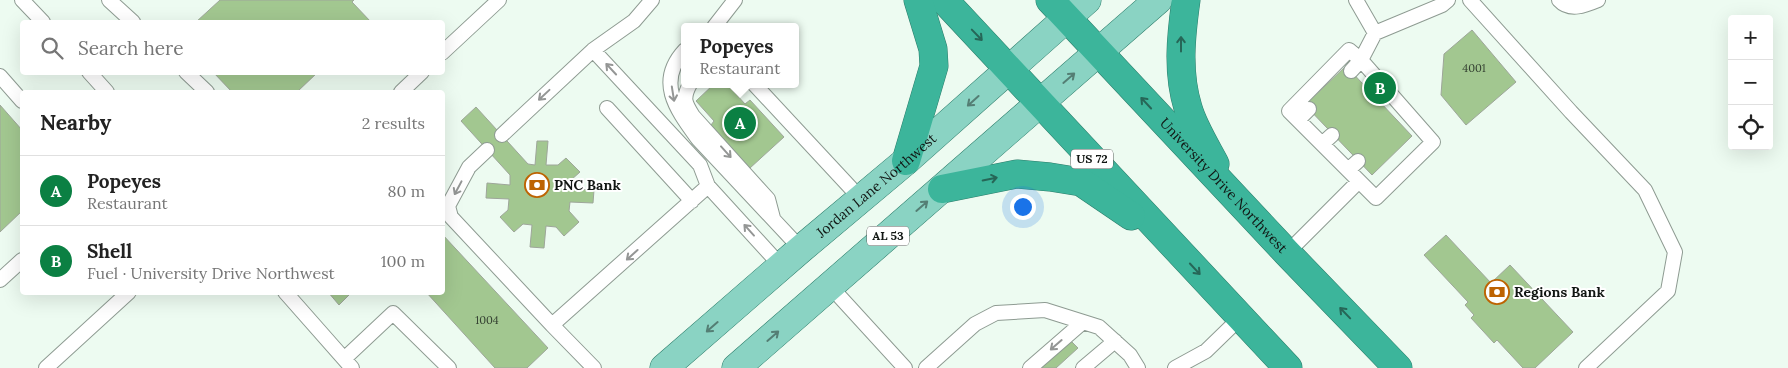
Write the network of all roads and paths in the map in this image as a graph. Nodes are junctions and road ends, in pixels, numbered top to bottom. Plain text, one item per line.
1 (22, 0) edge
2 (109, 0) edge
3 (500, 0) edge
4 (652, 0) edge
5 (735, 0) edge
6 (918, 0) edge
7 (944, 0) edge
8 (1087, 0) edge
9 (1158, 0) edge
10 (1186, 0) edge
11 (1356, 0) edge
12 (1448, 0) edge
13 (1470, 0) edge
14 (1559, 0) edge
15 (1598, 0) edge
16 (1059, 9) edge
17 (40, 20) edge
18 (131, 20) edge
19 (717, 23) edge
20 (1375, 33) junction
21 (593, 50) junction
22 (445, 51) edge
23 (1099, 52) junction
24 (681, 54) edge
25 (1362, 60) junction
26 (1010, 69) junction
27 (1351, 71) dead end
28 (92, 75) edge
29 (189, 75) edge
30 (419, 75) edge
31 (0, 76) edge
32 (688, 88) edge
33 (746, 88) edge
34 (758, 88) edge
35 (105, 90) edge
36 (205, 90) edge
37 (403, 90) edge
38 (20, 99) edge
39 (1040, 104) junction
40 (607, 108) dead end
41 (1309, 109) dead end
42 (1298, 120) junction
43 (502, 135) dead end
44 (487, 150) dead end
45 (824, 157) junction
46 (906, 161) junction
47 (1359, 181) junction
48 (708, 186) junction
49 (1226, 188) junction
50 (942, 189) junction
51 (861, 198) junction
52 (692, 201) junction
53 (774, 221) junction
54 (1167, 238) junction
55 (1287, 253) junction
56 (791, 258) junction
57 (20, 262) edge
58 (0, 280) edge
59 (830, 286) junction
60 (126, 295) edge
61 (288, 295) edge
62 (1240, 318) junction
63 (1083, 322) junction
64 (552, 325) junction
65 (1115, 341) junction
66 (348, 364) edge
67 (46, 368) edge
68 (449, 368) edge
69 (594, 368) edge
70 (664, 368) edge
71 (736, 368) edge
72 (905, 368) edge
73 (926, 368) edge
74 (1030, 368) edge
75 (1084, 368) edge
76 (1138, 368) edge
77 (1176, 368) edge
78 (1288, 368) edge
79 (1398, 368) edge
80 (1586, 368) edge

1 - 17 lane
2 - 18 lane
3 - 22 lane
4 - 21 lane
5 - 19 lane
6 - 46 highway
7 -> 26 highway, US 72
8 - 16 main road, Jordan Lane Northwest
9 - 23 main road, AL 53
49 -> 10 highway
11 - 20 lane
12 - 20 lane
13 - 80 lane
14 - 15 lane
16 - 23 highway, University Drive Northwest
16 - 26 main road, Jordan Lane Northwest
20 - 25 lane
21 -> 43 lane
48 -> 21 lane
39 -> 23 main road, AL 53
49 -> 23 highway, University Drive Northwest
24 -> 53 lane
25 - 27 lane
25 - 42 lane
25 - 47 lane
26 - 39 highway, US 72
26 -> 46 main road, Jordan Lane Northwest
28 - 35 lane
29 - 36 lane
30 - 37 lane
31 - 38 lane
32 -> 53 lane
33 - 45 lane
34 - 45 lane
39 - 50 main road, AL 53
39 - 54 highway, US 72
40 - 52 lane
41 - 42 lane
42 - 47 lane
44 -> 64 lane
45 - 51 lane
46 - 51 main road, Jordan Lane Northwest
47 - 55 lane
48 - 52 lane
56 -> 48 lane
49 - 55 highway, University Drive Northwest
50 -> 54 highway
59 -> 50 main road, AL 53
51 - 56 main road, Jordan Lane Northwest
52 -> 64 lane
53 - 56 lane
54 -> 62 highway, US 72
79 -> 55 highway, University Drive Northwest
56 -> 70 main road, Jordan Lane Northwest
57 - 58 lane
71 -> 59 main road, AL 53
59 - 72 lane
60 - 67 lane
61 - 66 lane
62 - 77 lane
62 - 78 highway, US 72
63 - 65 lane
63 - 73 lane
63 -> 74 lane
64 - 69 lane
65 - 75 lane
65 - 76 lane
66 - 68 lane

